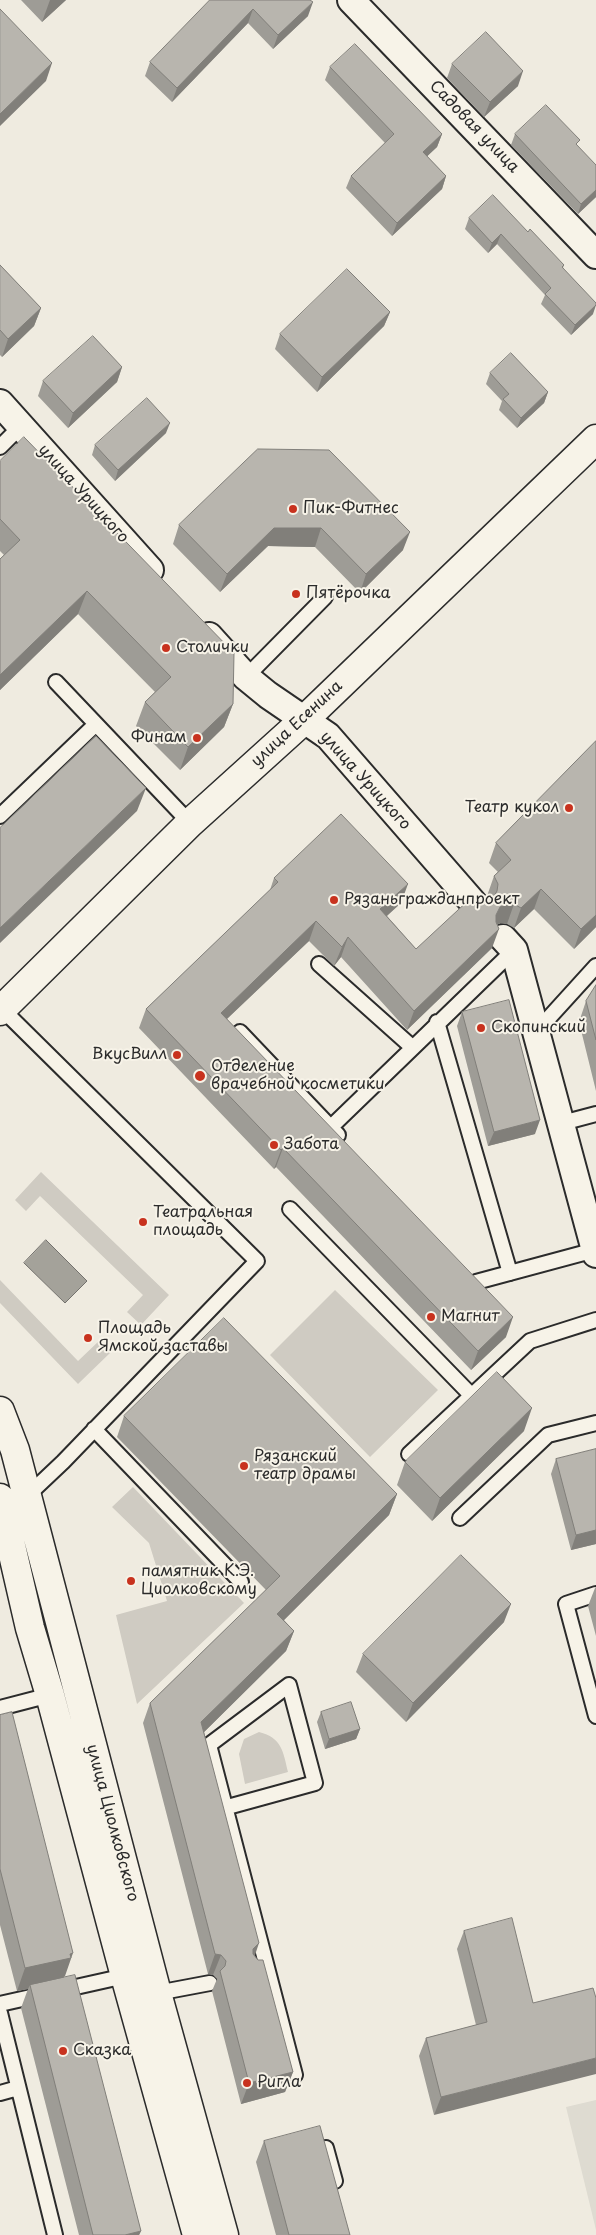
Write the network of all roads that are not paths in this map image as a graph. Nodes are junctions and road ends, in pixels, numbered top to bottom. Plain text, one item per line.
1 (351, 0) edge
2 (596, 255) edge
3 (0, 403) edge
4 (22, 425) junction
5 (596, 438) edge
6 (0, 447) edge
7 (167, 588) edge
8 (325, 597) dead end
9 (193, 618) edge
10 (246, 677) junction
11 (56, 682) dead end
12 (305, 719) junction
13 (96, 724) junction
14 (0, 816) edge
15 (190, 823) junction
16 (476, 906) edge
17 (509, 944) joint
18 (319, 964) dead end
19 (596, 966) edge
20 (7, 1015) edge
21 (437, 1022) junction
22 (536, 1031) junction
23 (240, 1032) edge
24 (412, 1047) junction
25 (596, 1114) edge
26 (562, 1122) junction
27 (330, 1127) junction
28 (350, 1148) edge
29 (290, 1209) dead end
30 (596, 1252) edge
31 (510, 1273) junction
32 (488, 1295) edge
33 (596, 1320) edge
34 (472, 1396) junction
35 (0, 1411) edge
36 (596, 1423) edge
37 (94, 1429) junction
38 (409, 1454) dead end
39 (27, 1496) junction
40 (0, 1498) edge
41 (460, 1518) dead end
42 (241, 1582) dead end
43 (596, 1594) edge
44 (50, 1695) junction
45 (0, 1708) edge
46 (596, 1716) edge
47 (224, 1808) junction
48 (125, 1976) junction
49 (210, 1982) dead end
50 (157, 1993) junction
51 (0, 2004) edge
52 (0, 2013) edge
53 (295, 2075) dead end
54 (18, 2088) junction
55 (0, 2093) edge
56 (326, 2148) edge
57 (339, 2196) edge
58 (55, 2235) edge
59 (197, 2235) edge
60 (224, 2235) edge

1 - 2 street, Садовая улица
3 - 4 street, улица Урицкого
4 - 6 lane
4 - 7 street, улица Урицкого
5 - 12 main road, улица Есенина
8 - 10 lane
9 - 10 street, улица Урицкого
10 - 12 street, улица Урицкого
11 - 13 lane
12 - 15 main road, улица Есенина
12 - 16 street, улица Урицкого
13 - 14 lane
13 - 15 lane
15 - 20 main road, улица Есенина
17 - 21 lane
17 - 22 street
18 - 24 lane
19 - 22 lane
20 - 37 lane
21 - 24 lane
21 - 31 lane
22 - 26 street
23 - 27 lane
24 - 27 lane
25 - 26 lane
26 - 30 street
27 - 28 lane
29 - 34 lane
30 - 31 lane
31 - 32 lane
33 - 34 lane
34 - 38 lane
35 - 39 main road, улица Циолковского
36 - 41 lane
37 - 39 lane
37 - 42 lane
39 - 50 main road, улица Циолковского
40 - 44 main road, улица Циолковского
43 - 46 lane
44 - 45 lane
44 - 48 main road, улица Циолковского
47 - 47 lane
47 - 53 lane
48 - 51 lane
48 - 59 main road, улица Циолковского
49 - 50 lane
50 - 60 main road, улица Циолковского
52 - 54 lane
54 - 55 lane
54 - 58 lane
56 - 57 lane

